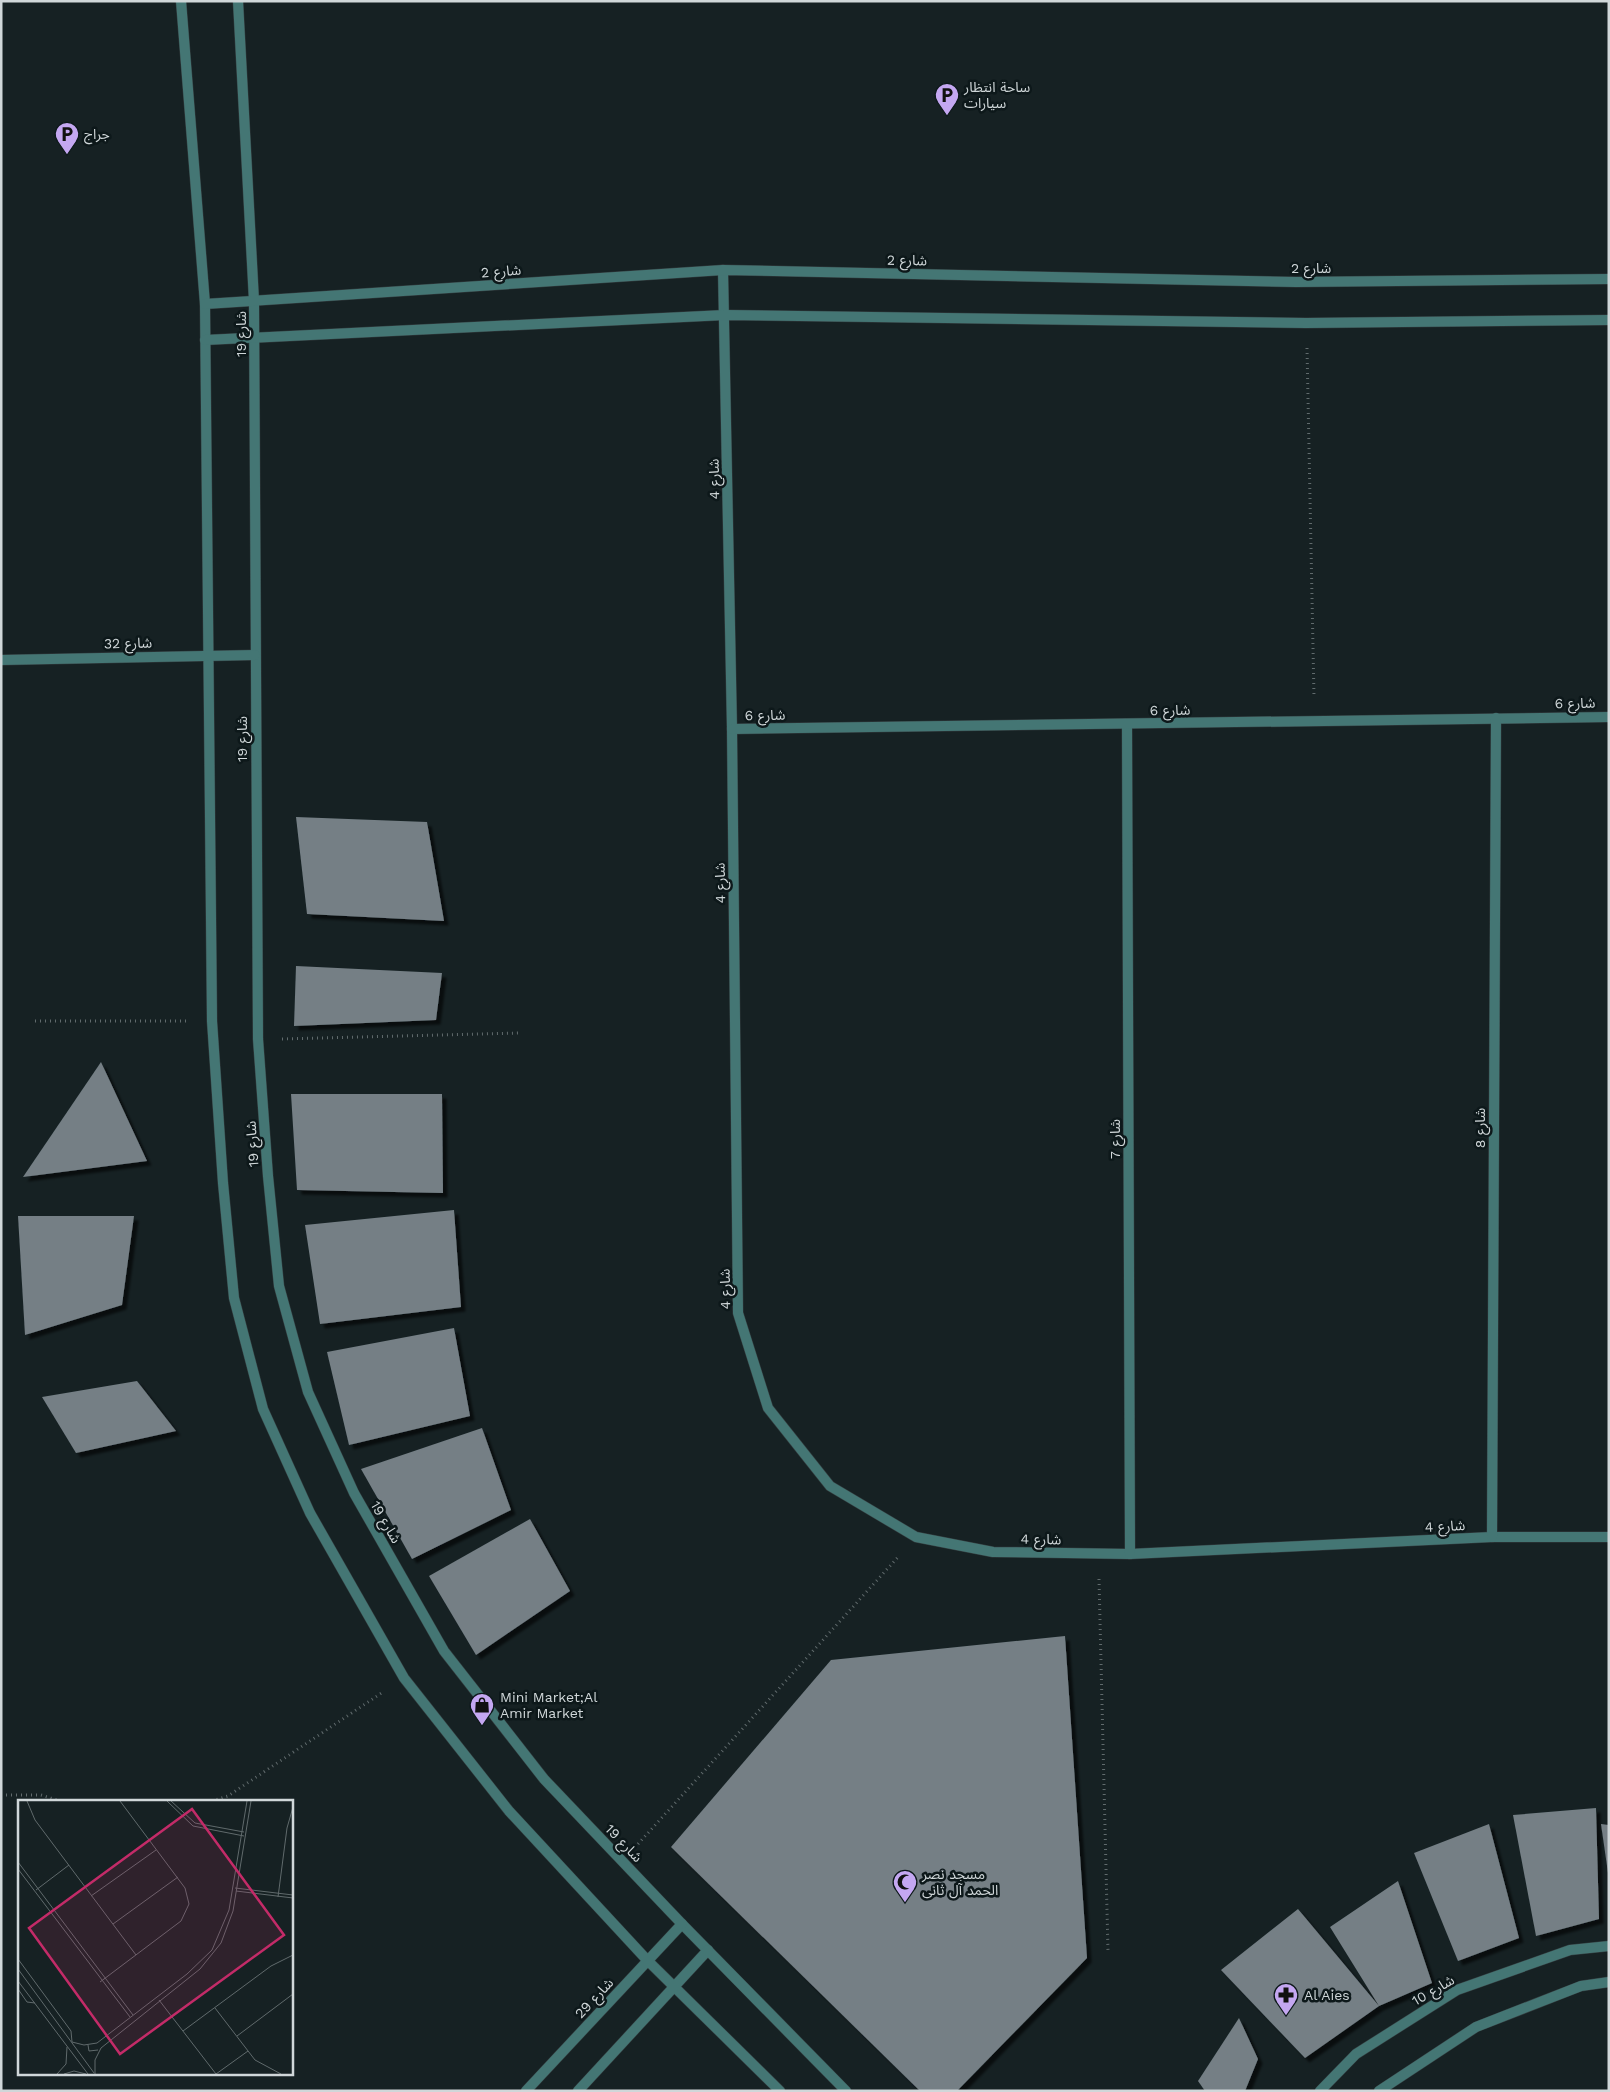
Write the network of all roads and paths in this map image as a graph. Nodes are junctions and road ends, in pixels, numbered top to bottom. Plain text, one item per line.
1 (181, 1) edge
2 (238, 1) edge
3 (723, 270) junction
4 (1609, 279) edge
5 (254, 301) junction
6 (205, 304) junction
7 (725, 315) junction
8 (1609, 320) edge
9 (1306, 323) junction
10 (254, 337) junction
11 (205, 340) junction
12 (207, 655) junction
13 (255, 655) junction
14 (1, 660) edge
15 (1609, 717) edge
16 (1496, 718) junction
17 (1314, 721) junction
18 (1127, 724) junction
19 (732, 729) junction
20 (35, 1021) dead end
21 (212, 1021) junction
22 (521, 1033) dead end
23 (258, 1039) junction
24 (916, 1537) junction
25 (1492, 1537) junction
26 (1609, 1537) edge
27 (1099, 1553) junction
28 (1130, 1554) junction
29 (404, 1678) junction
30 (1, 1795) edge
31 (56, 1800) edge
32 (215, 1800) edge
33 (622, 1862) junction
34 (682, 1924) junction
35 (1609, 1946) edge
36 (708, 1950) junction
37 (1108, 1951) dead end
38 (647, 1960) junction
39 (1609, 1982) edge
40 (674, 1986) junction
41 (526, 2091) edge
42 (578, 2091) edge
43 (780, 2091) edge
44 (846, 2091) edge
45 (1320, 2091) edge
46 (1379, 2091) edge

1 - 6 street
2 - 5 street, شارع 19
3 - 4 street, شارع 2
3 - 5 street, شارع 2
3 - 7 street, شارع 4
5 - 6 street, شارع 2
5 - 10 street, شارع 19
6 - 11 street
7 - 9 street
7 - 10 street
7 - 19 street, شارع 4
8 - 9 street
9 - 17 path
10 - 11 street
10 - 13 street, شارع 19
11 - 12 street
12 - 13 street, شارع 32
12 - 14 street, شارع 32
12 - 21 street
13 - 23 street, شارع 19
15 - 16 street, شارع 6
16 - 17 street, شارع 6
16 - 25 street, شارع 8
17 - 18 street, شارع 6
18 - 19 street, شارع 6
18 - 28 street, شارع 7
19 - 24 street, شارع 4
20 - 21 path
21 - 29 street
22 - 23 path
23 - 33 street, شارع 19
24 - 27 street, شارع 4
24 - 33 path
25 - 26 street, شارع 4
25 - 28 street, شارع 4
27 - 28 street, شارع 4
27 - 37 path
29 - 32 path
29 - 38 street
30 - 31 path
33 - 34 street, شارع 19
34 - 36 street, شارع 19
34 - 38 street, شارع 29
35 - 45 street, شارع 10
36 - 40 street
36 - 44 street, شارع 19
38 - 40 street
38 - 41 street, شارع 29
39 - 46 street
40 - 42 street
40 - 43 street

